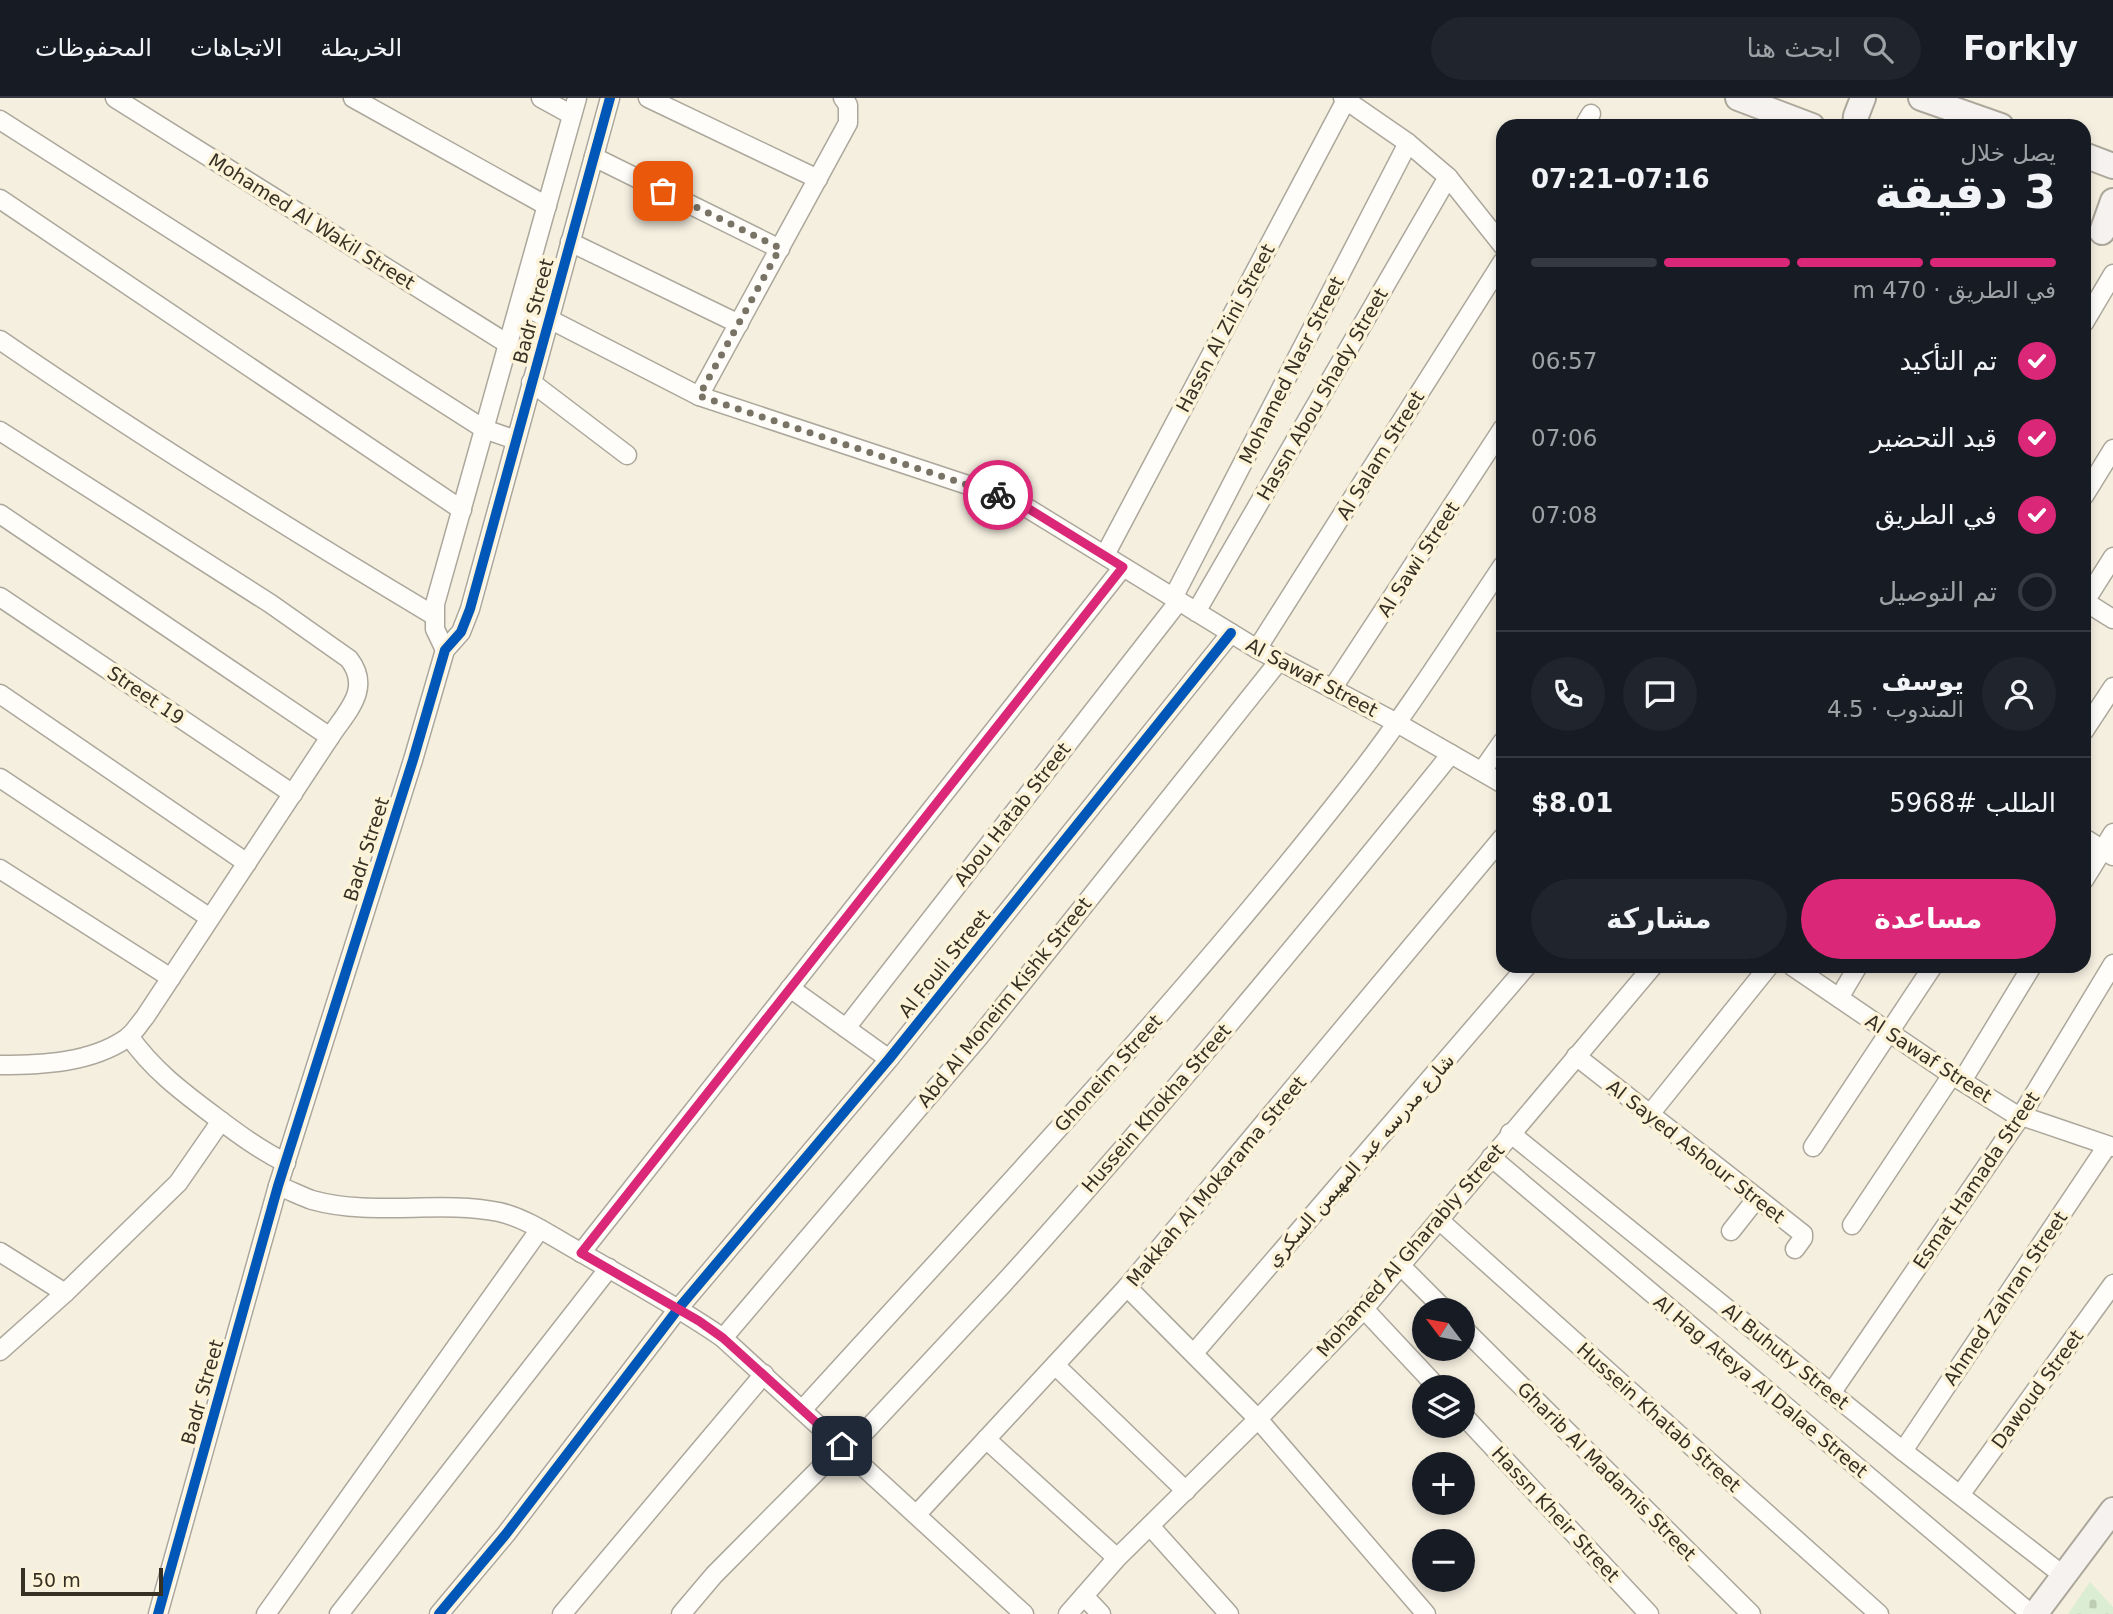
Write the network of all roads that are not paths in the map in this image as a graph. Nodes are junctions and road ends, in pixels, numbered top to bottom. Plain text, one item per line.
1 (115, 98) edge
2 (353, 98) edge
3 (541, 98) edge
4 (610, 98) edge
5 (648, 98) edge
6 (843, 98) edge
7 (1738, 98) edge
8 (1863, 98) edge
9 (1921, 98) edge
10 (1345, 99) edge
11 (1946, 102) edge
12 (1777, 104) edge
13 (575, 107) edge
14 (1801, 119) edge
15 (1856, 119) edge
16 (1985, 119) edge
17 (0, 120) edge
18 (1408, 143) junction
19 (594, 157) junction
20 (2091, 158) edge
21 (2113, 166) edge
22 (1448, 177) junction
23 (818, 179) junction
24 (0, 199) edge
25 (2113, 201) edge
26 (547, 206) junction
27 (2100, 231) edge
28 (1496, 237) edge
29 (570, 242) junction
30 (780, 248) junction
31 (1496, 272) edge
32 (2113, 274) edge
33 (520, 304) junction
34 (2091, 311) edge
35 (549, 318) junction
36 (739, 324) junction
37 (0, 340) edge
38 (508, 344) junction
39 (531, 382) junction
40 (699, 396) junction
41 (484, 429) junction
42 (0, 431) edge
43 (1496, 439) edge
44 (516, 440) junction
45 (2113, 449) edge
46 (627, 455) dead end
47 (2091, 485) edge
48 (462, 510) junction
49 (0, 514) edge
50 (1105, 555) junction
51 (2113, 557) edge
52 (1123, 567) junction
53 (1496, 575) edge
54 (2091, 592) edge
55 (0, 597) edge
56 (1176, 599) junction
57 (2091, 606) edge
58 (1196, 611) junction
59 (433, 615) junction
60 (2113, 619) edge
61 (1231, 633) junction
62 (1257, 649) junction
63 (444, 650) junction
64 (1279, 661) junction
65 (2113, 687) edge
66 (1332, 689) junction
67 (0, 694) edge
68 (2091, 720) edge
69 (1397, 723) junction
70 (330, 737) junction
71 (1496, 750) edge
72 (1451, 754) junction
73 (1482, 771) junction
74 (0, 778) edge
75 (1496, 780) edge
76 (293, 794) junction
77 (2113, 833) edge
78 (2091, 842) edge
79 (1496, 845) edge
80 (2108, 853) edge
81 (247, 863) junction
82 (0, 869) edge
83 (2091, 872) edge
84 (210, 918) junction
85 (2113, 964) edge
86 (1521, 973) edge
87 (1647, 973) edge
88 (1763, 973) edge
89 (1808, 973) edge
90 (1854, 973) edge
91 (1929, 973) edge
92 (2027, 973) edge
93 (171, 978) junction
94 (790, 988) junction
95 (1839, 998) junction
96 (845, 1028) junction
97 (1891, 1033) junction
98 (129, 1036) junction
99 (1576, 1056) junction
100 (890, 1059) junction
101 (0, 1065) edge
102 (1957, 1078) junction
103 (1650, 1114) junction
104 (2021, 1116) junction
105 (220, 1121) junction
106 (1510, 1133) junction
107 (1813, 1147) dead end
108 (2110, 1147) edge
109 (1491, 1157) junction
110 (286, 1163) junction
111 (278, 1186) junction
112 (1757, 1198) junction
113 (1439, 1220) junction
114 (1852, 1225) dead end
115 (540, 1229) junction
116 (1731, 1231) dead end
117 (1795, 1249) dead end
118 (0, 1252) edge
119 (581, 1253) junction
120 (1400, 1265) junction
121 (609, 1268) junction
122 (2113, 1284) edge
123 (1127, 1287) junction
124 (65, 1293) junction
125 (1433, 1298) edge
126 (678, 1309) junction
127 (1364, 1309) junction
128 (723, 1338) junction
129 (1475, 1340) edge
130 (0, 1351) edge
131 (1194, 1353) junction
132 (1055, 1365) junction
133 (764, 1374) junction
134 (1426, 1375) edge
135 (1832, 1392) junction
136 (802, 1410) junction
137 (1258, 1419) junction
138 (1475, 1428) edge
139 (986, 1439) junction
140 (845, 1448) junction
141 (1903, 1451) junction
142 (1186, 1491) junction
143 (1960, 1495) junction
144 (2113, 1510) edge
145 (917, 1514) junction
146 (1150, 1526) junction
147 (1117, 1558) junction
148 (2064, 1576) junction
149 (1084, 1596) junction
150 (1013, 1610) edge
151 (158, 1614) edge
152 (266, 1614) edge
153 (339, 1614) edge
154 (439, 1614) edge
155 (562, 1614) edge
156 (681, 1614) edge
157 (1068, 1614) edge
158 (1101, 1614) edge
159 (1229, 1614) edge
160 (1426, 1614) edge
161 (1649, 1614) edge
162 (1751, 1614) edge
163 (1879, 1614) edge
164 (2033, 1614) edge

1 - 38 street, Mohamed Al Wakil Street
2 - 26 street
3 - 13 street
4 - 19 street, Badr Street
5 - 23 street
6 - 23 street
7 - 12 main road
8 - 15 main road
9 - 11 main road
10 - 18 street
10 - 50 street, Hassn Al Zini Street
11 - 16 main road
12 - 14 main road
13 - 26 street, Badr Street
17 - 41 street
18 - 22 street
18 - 56 street, Mohamed Nasr Street
19 - 29 street, Badr Street
19 - 30 street
20 - 21 main road
22 - 28 street
22 - 58 street, Hassn Abou Shady Street
23 - 30 street
24 - 48 street
25 - 27 main road
26 - 33 street, Badr Street
29 - 35 street, Badr Street
29 - 36 street
30 - 36 street
31 - 62 street, Al Salam Street
32 - 34 street
33 - 35 street, Al Sawaf Street
33 - 38 street, Badr Street
35 - 39 street, Badr Street
35 - 40 street, Al Sawaf Street
36 - 40 street
37 - 59 street
38 - 41 street, Badr Street
39 - 44 street, Badr Street
39 - 46 street
40 - 50 street, Al Sawaf Street
41 - 44 street
41 - 48 street, Badr Street
42 - 70 street
43 - 66 street, Al Sawi Street
44 - 63 street, Badr Street
45 - 47 street
48 - 59 street, Badr Street
49 - 70 street
50 - 52 street, Al Sawaf Street
51 - 54 street
52 - 56 street, Al Sawaf Street
52 - 94 street
53 - 69 street, Ghoneim Street
55 - 76 street, Street 19
56 - 58 street, Al Sawaf Street
56 - 96 street, Abou Hatab Street
57 - 60 street
58 - 61 street, Al Sawaf Street
59 - 63 street
61 - 62 street, Al Sawaf Street
61 - 100 street, Al Fouli Street
62 - 64 street, Al Sawaf Street
63 - 110 street, Badr Street
64 - 66 street, Al Sawaf Street
64 - 128 street, Abd Al Moneim Kishk Street
65 - 68 street
66 - 69 street, Al Sawaf Street
67 - 81 street
69 - 72 street, Al Sawaf Street
69 - 136 street, Ghoneim Street
70 - 76 street
71 - 73 street
72 - 73 street, Al Sawaf Street
72 - 140 street, Hussein Khokha Street
73 - 75 street, Al Sawaf Street
74 - 84 street
76 - 81 street
77 - 80 street
78 - 80 street
79 - 123 street, Makkah Al Mokarama Street
80 - 83 street
81 - 84 street
82 - 93 street
84 - 93 street
85 - 104 street, Esmat Hamada Street
86 - 131 street, شارع مدرسه عبد المهيمن السكري
87 - 99 street, Mohamed Al Gharably Street
88 - 103 street
89 - 95 street, Al Sawaf Street
90 - 95 street
91 - 97 street
92 - 102 street
93 - 98 street
94 - 96 street
94 - 119 street
95 - 97 street, Al Sawaf Street
96 - 100 street
97 - 102 street, Al Sawaf Street
97 - 107 street
98 - 101 street
98 - 105 street
99 - 103 street, Al Sayed Ashour Street
99 - 106 street, Mohamed Al Gharably Street
100 - 126 street, Al Fouli Street
102 - 104 street, Al Sawaf Street
102 - 114 street
103 - 112 street, Al Sayed Ashour Street
104 - 108 street, Al Sawaf Street
104 - 135 street, Esmat Hamada Street
105 - 110 street
105 - 124 street
106 - 109 street, Mohamed Al Gharably Street
106 - 135 street, Al Buhuty Street
108 - 141 street, Ahmed Zahran Street
109 - 113 street, Mohamed Al Gharably Street
109 - 164 street, Al Hag Ateya Al Dalae Street
110 - 111 street, Badr Street
111 - 115 street
111 - 151 street, Badr Street
112 - 116 street
112 - 117 street, Al Sayed Ashour Street
113 - 120 street, Mohamed Al Gharably Street
113 - 163 street, Hussein Khatab Street
115 - 119 street
115 - 152 street
118 - 124 street
119 - 121 street
120 - 125 street
120 - 127 street, Mohamed Al Gharably Street
121 - 126 street
121 - 153 street
122 - 143 street, Dawoud Street
123 - 131 street
123 - 132 street, Makkah Al Mokarama Street
124 - 130 street
126 - 128 street
126 - 154 street, Al Fouli Street
127 - 134 street
127 - 137 street, Mohamed Al Gharably Street
128 - 133 street
129 - 162 street, Gharib Al Madamis Street
131 - 137 street
132 - 139 street, Makkah Al Mokarama Street
132 - 142 street
133 - 136 street
133 - 155 street
135 - 141 street, Al Buhuty Street
136 - 140 street
137 - 142 street, Mohamed Al Gharably Street
137 - 160 street
138 - 161 street, Hassn Kheir Street
139 - 145 street, Makkah Al Mokarama Street
139 - 147 street
140 - 145 street
140 - 156 street, Hussein Khokha Street
141 - 143 street, Al Buhuty Street
142 - 146 street, Mohamed Al Gharably Street
143 - 148 street, Al Buhuty Street
144 - 148 main road
145 - 150 street
146 - 147 street, Mohamed Al Gharably Street
146 - 159 street
147 - 149 street, Mohamed Al Gharably Street
148 - 164 main road
149 - 157 street, Mohamed Al Gharably Street
149 - 158 street

